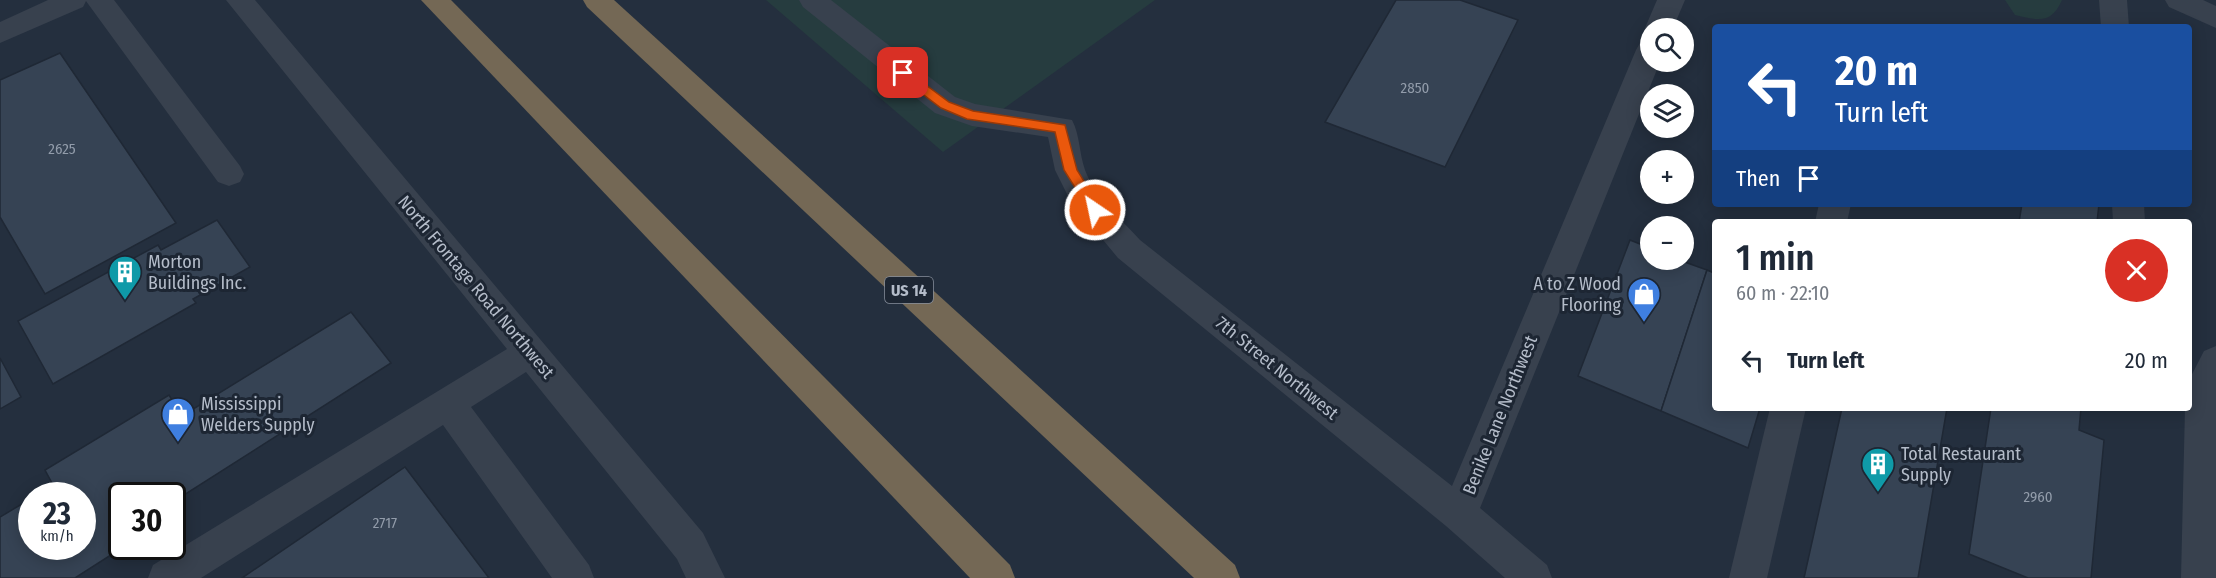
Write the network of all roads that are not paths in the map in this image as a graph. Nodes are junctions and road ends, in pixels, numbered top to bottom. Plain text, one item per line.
1 (73, 0) edge
2 (99, 0) edge
3 (240, 0) edge
4 (435, 0) edge
5 (597, 0) edge
6 (813, 0) edge
7 (1671, 0) edge
8 (2113, 0) edge
9 (2179, 0) edge
10 (1663, 18) edge
11 (2216, 18) edge
12 (2115, 24) edge
13 (0, 33) edge
14 (1641, 72) edge
15 (229, 174) dead end
16 (530, 352) junction
17 (2202, 372) edge
18 (448, 403) junction
19 (1787, 411) edge
20 (1460, 514) junction
21 (167, 578) edge
22 (575, 578) edge
23 (706, 578) edge
24 (996, 578) edge
25 (1221, 578) edge
26 (1533, 578) edge
27 (1748, 578) edge
28 (2200, 578) edge

1 - 13 street
2 - 15 street
3 - 16 street, North Frontage Road Northwest
4 - 24 highway
5 - 25 highway, US 14
6 - 20 street, 7th Street Northwest
7 - 10 street
8 - 12 street
9 - 11 street
14 - 20 street, Benike Lane Northwest
16 - 18 street
16 - 23 street, North Frontage Road Northwest
17 - 28 street
18 - 21 street
18 - 22 street
19 - 27 street
20 - 26 street, 7th Street Northwest

